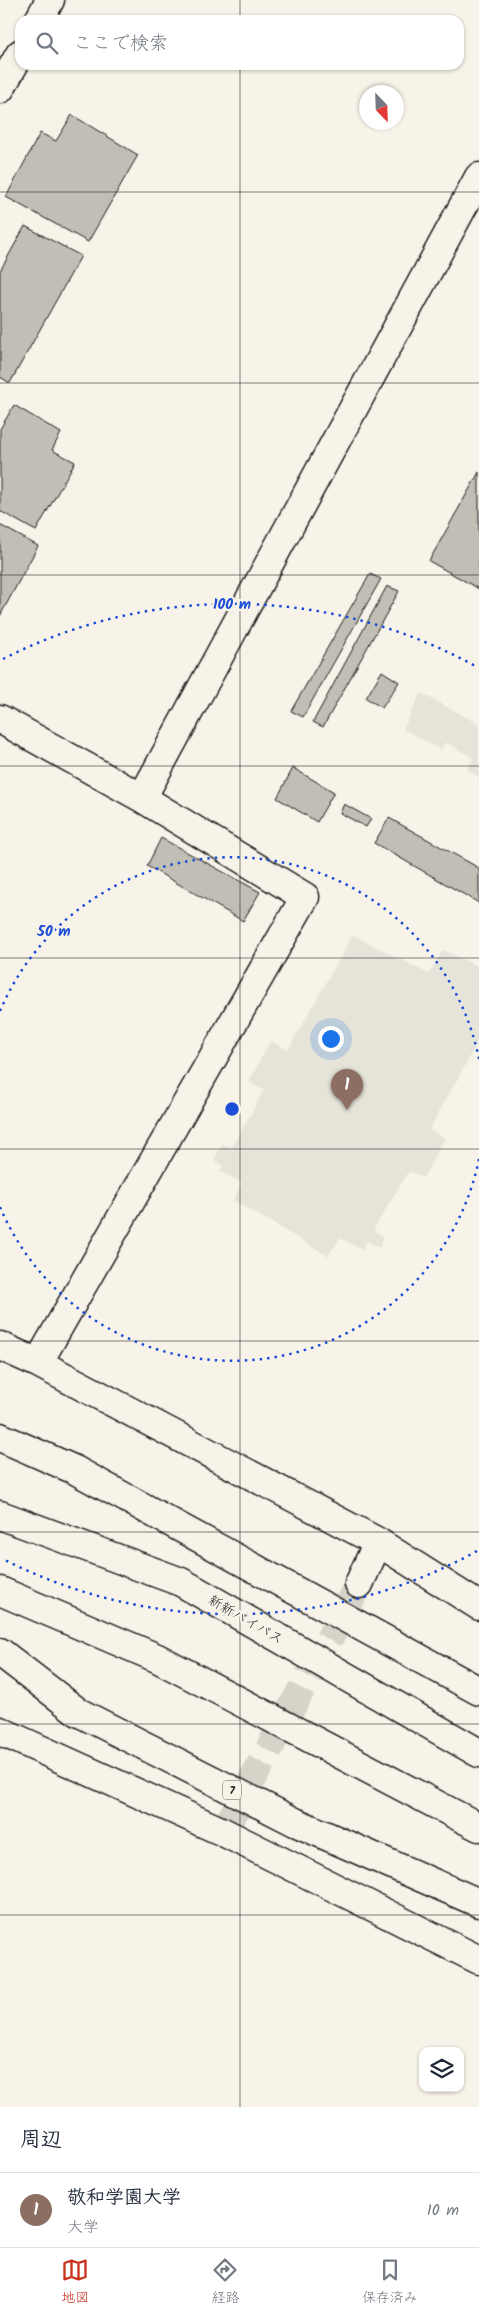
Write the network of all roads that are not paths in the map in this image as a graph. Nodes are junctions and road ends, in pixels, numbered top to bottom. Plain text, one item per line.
1 (50, 0) edge
2 (42, 15) edge
3 (479, 177) edge
4 (0, 719) edge
5 (142, 798) junction
6 (0, 1346) edge
7 (38, 1364) junction
8 (0, 1437) edge
9 (0, 1515) edge
10 (378, 1542) junction
11 (359, 1584) tunnel mouth
12 (0, 1590) edge
13 (479, 1606) edge
14 (0, 1652) edge
15 (479, 1691) edge
16 (0, 1731) edge
17 (479, 1753) edge
18 (479, 1828) edge
19 (479, 1903) edge
20 (479, 1960) edge

1 - 2 main road
3 - 5 main road
4 - 5 main road
5 - 7 main road
6 - 7 main road
7 - 10 main road
8 - 15 main road
9 - 17 main road, 新新バイパス
10 - 11 main road
10 - 13 main road
12 - 18 main road
14 - 19 main road, 7
16 - 20 main road

